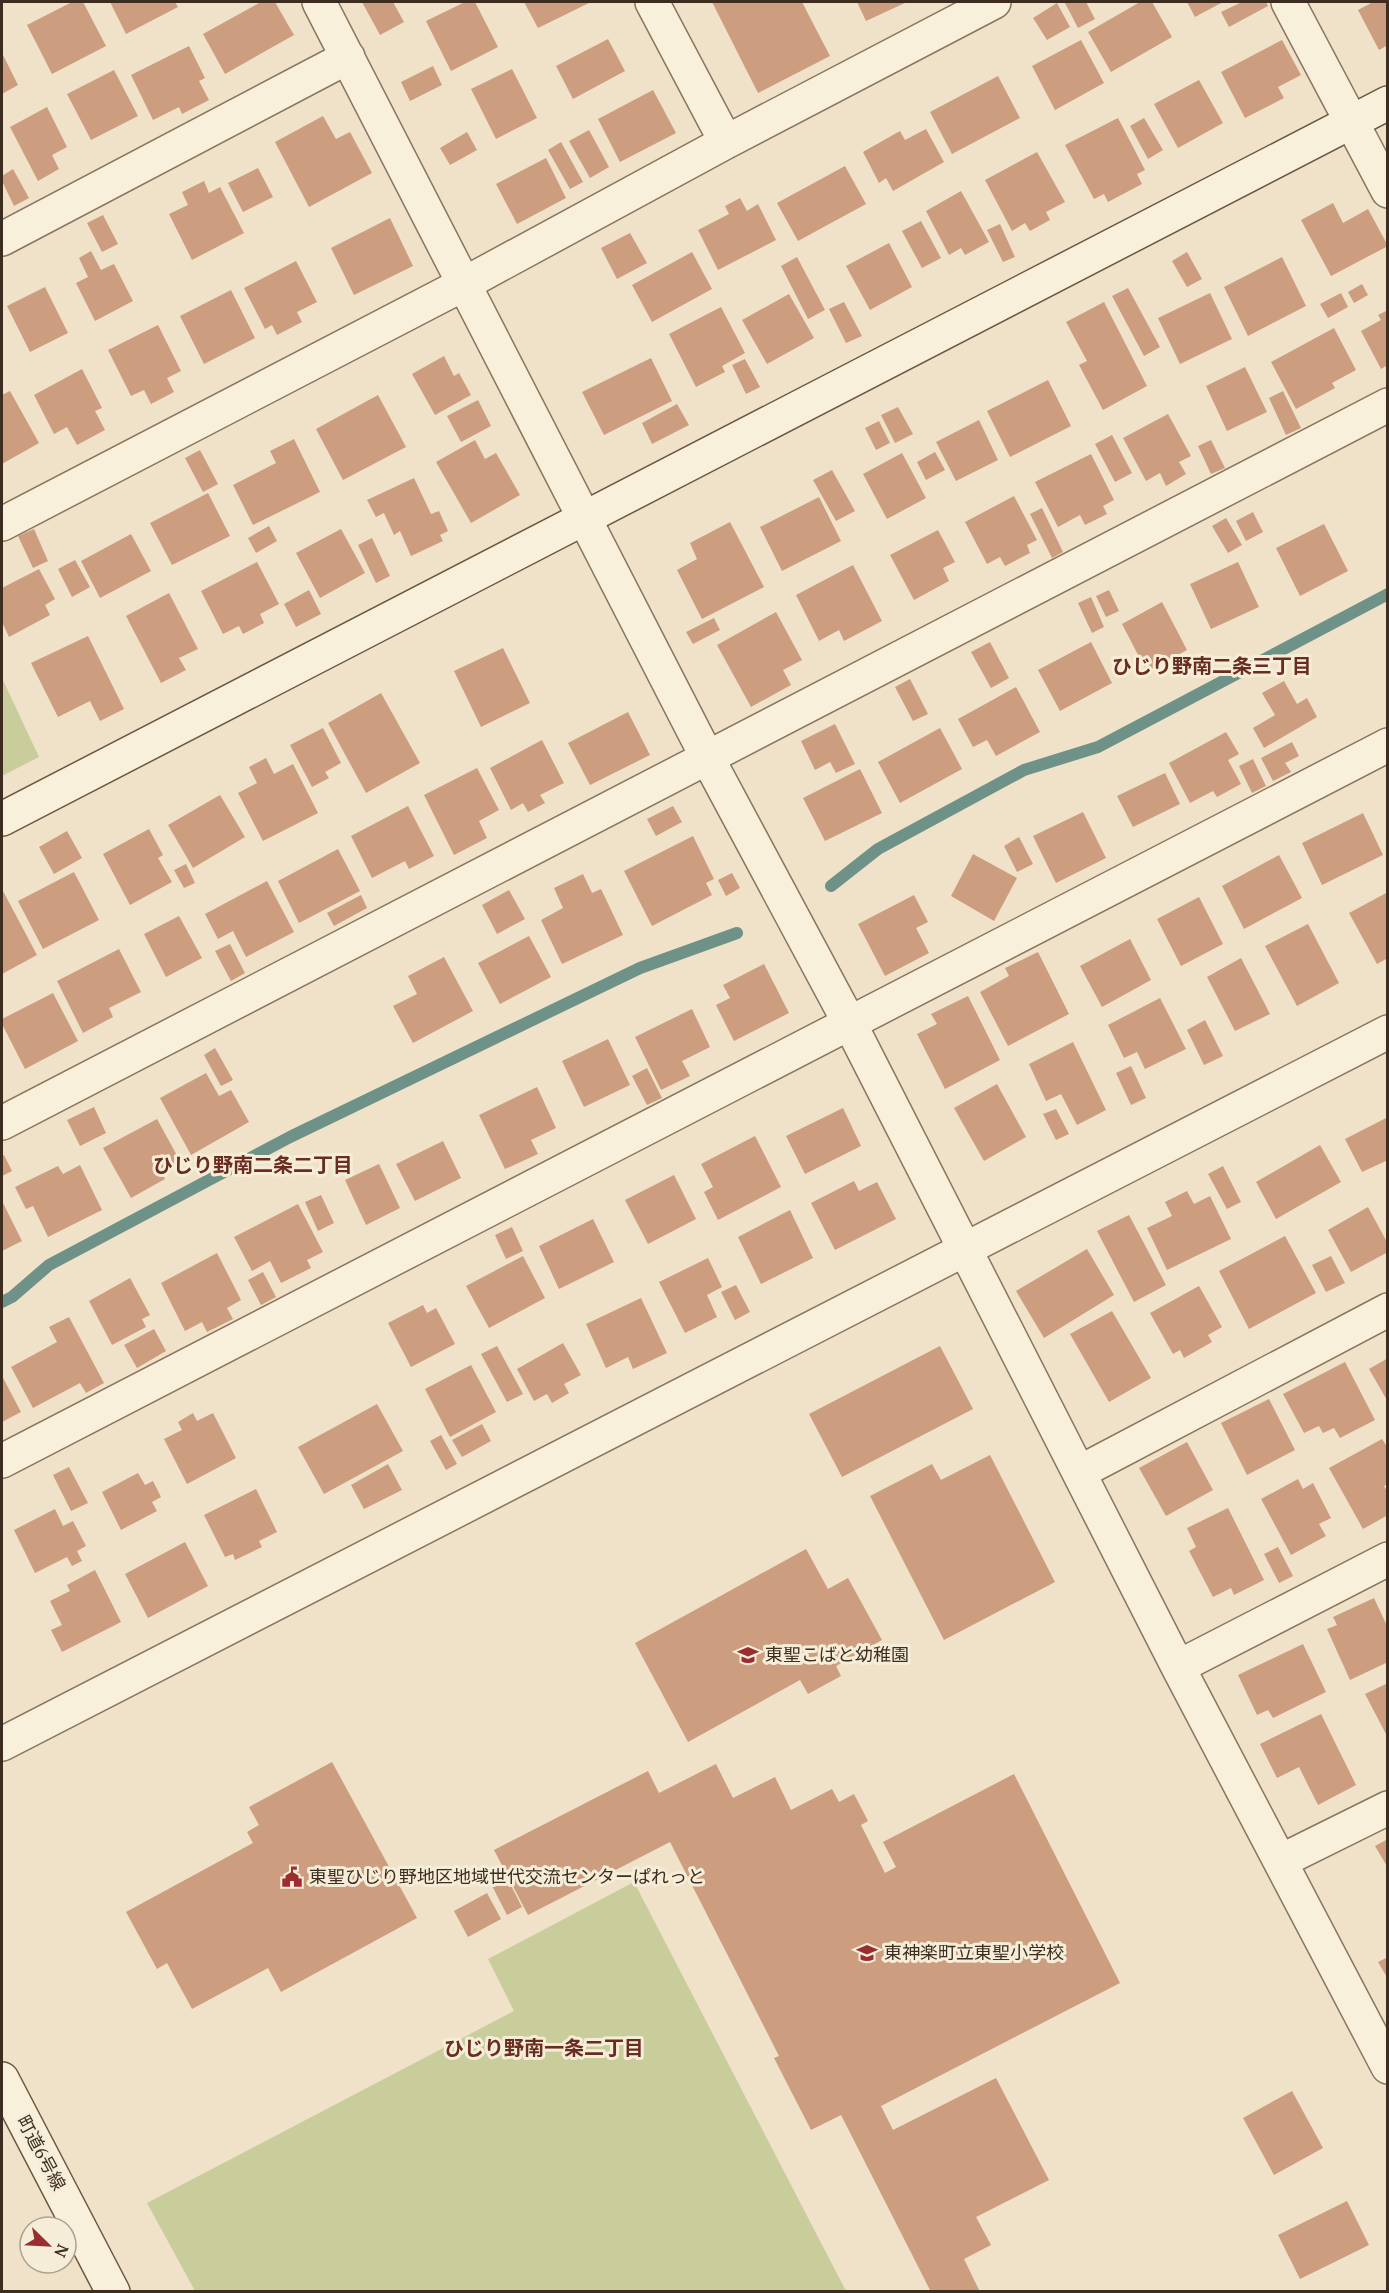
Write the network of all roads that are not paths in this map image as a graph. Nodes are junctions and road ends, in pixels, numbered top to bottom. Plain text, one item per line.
1 (320, 2) edge
2 (652, 2) edge
3 (1288, 2) edge
4 (978, 5) edge
5 (348, 57) junction
6 (1388, 103) edge
7 (1351, 122) junction
8 (726, 142) junction
9 (1388, 191) edge
10 (2, 239) edge
11 (464, 284) junction
12 (1388, 405) edge
13 (586, 518) junction
14 (2, 524) edge
15 (1388, 745) edge
16 (707, 757) junction
17 (2, 819) edge
18 (850, 1024) junction
19 (1388, 1032) edge
20 (2, 1123) edge
21 (964, 1249) junction
22 (1388, 1310) edge
23 (2, 1461) edge
24 (1080, 1472) junction
25 (1388, 1559) edge
26 (1178, 1667) junction
27 (2, 1744) edge
28 (1388, 1808) edge
29 (1281, 1862) junction
30 (1388, 2067) edge
31 (2, 2079) edge
32 (113, 2292) edge

1 - 5 street
2 - 8 street
3 - 7 street
4 - 8 street
5 - 10 street
5 - 11 street
6 - 7 street
7 - 9 street
7 - 13 street
8 - 11 street
11 - 13 street
11 - 14 street
12 - 16 street
13 - 16 street
13 - 17 street
15 - 18 street
16 - 18 street
16 - 20 street
18 - 21 street
18 - 23 street
19 - 21 street
21 - 24 street
21 - 27 street
22 - 24 street
24 - 26 street
25 - 26 street
26 - 29 street
28 - 29 street
29 - 30 street
31 - 32 street, 町道6号線

